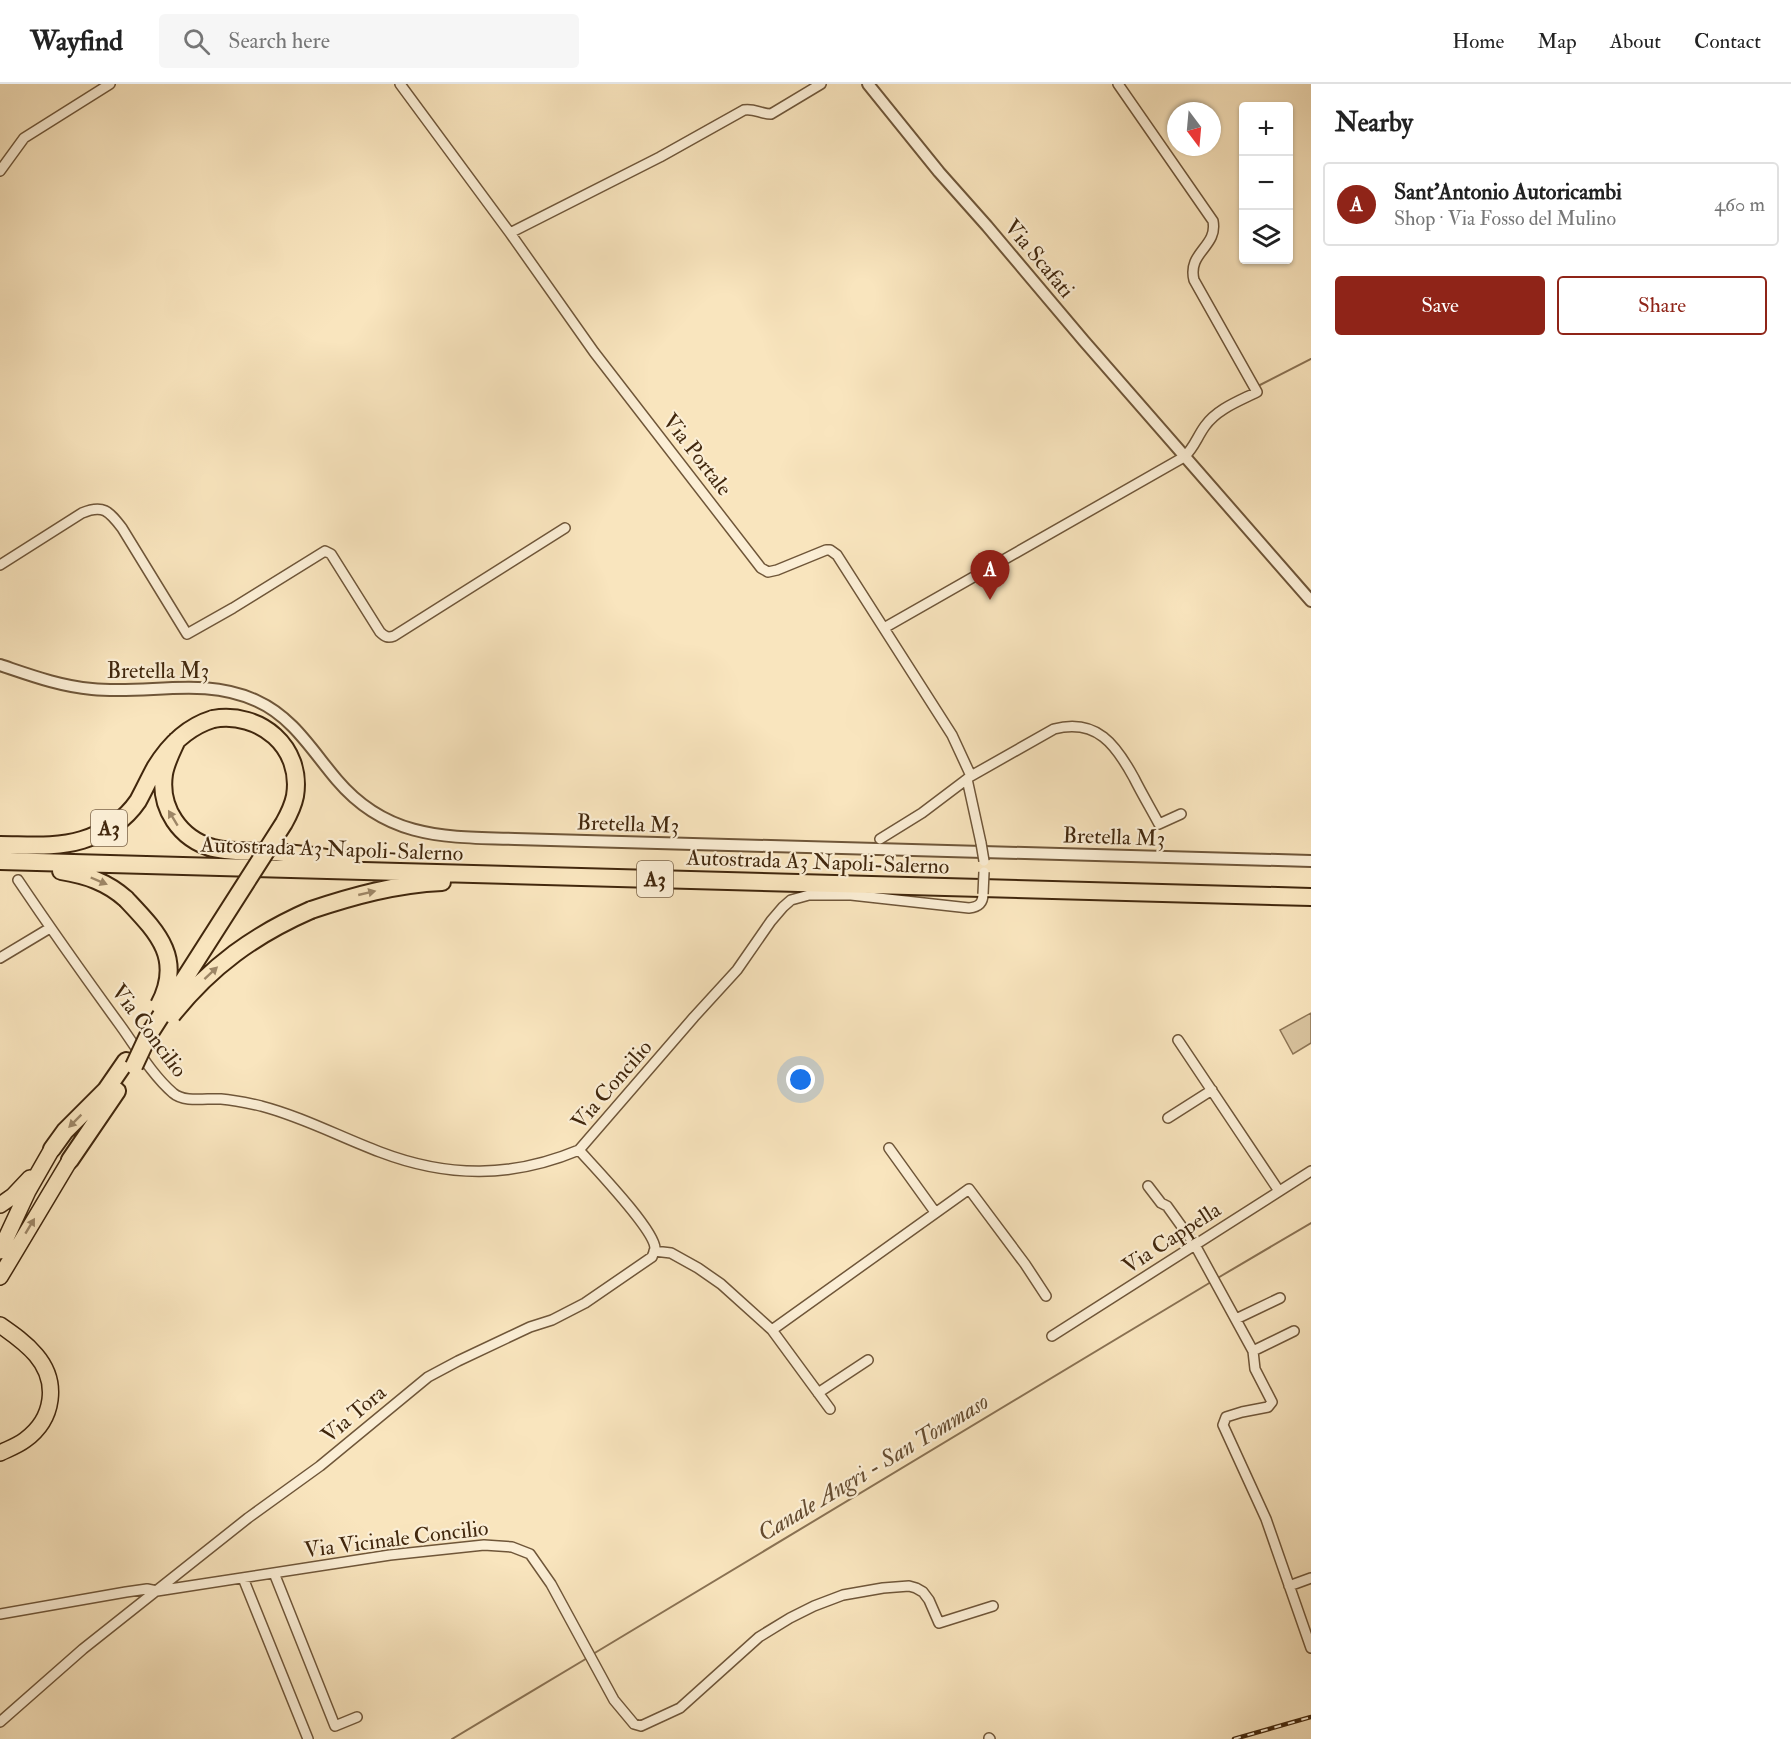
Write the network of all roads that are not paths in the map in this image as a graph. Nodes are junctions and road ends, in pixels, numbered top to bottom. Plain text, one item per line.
1 (110, 84) edge
2 (400, 84) edge
3 (821, 84) edge
4 (867, 84) edge
5 (1118, 84) edge
6 (0, 171) edge
7 (510, 233) junction
8 (1184, 457) junction
9 (566, 528) dead end
10 (0, 565) edge
11 (1311, 601) edge
12 (884, 628) junction
13 (0, 665) edge
14 (177, 740) junction
15 (969, 777) junction
16 (1181, 814) dead end
17 (880, 839) dead end
18 (0, 845) edge
19 (0, 851) edge
20 (0, 861) edge
21 (346, 861) junction
22 (1311, 861) edge
23 (0, 868) edge
24 (604, 878) junction
25 (18, 880) dead end
26 (1311, 887) edge
27 (1311, 897) edge
28 (50, 928) junction
29 (0, 958) edge
30 (1178, 1040) dead end
31 (130, 1064) junction
32 (1212, 1090) junction
33 (1168, 1118) dead end
34 (889, 1148) dead end
35 (52, 1149) junction
36 (579, 1150) junction
37 (70, 1160) joint
38 (1311, 1171) edge
39 (1148, 1186) dead end
40 (1279, 1191) junction
41 (0, 1205) edge
42 (935, 1212) junction
43 (1195, 1245) junction
44 (0, 1251) edge
45 (654, 1251) junction
46 (0, 1277) edge
47 (1046, 1296) dead end
48 (1280, 1298) dead end
49 (1236, 1320) junction
50 (0, 1325) edge
51 (772, 1330) junction
52 (1294, 1331) dead end
53 (1052, 1336) dead end
54 (1253, 1351) junction
55 (868, 1360) dead end
56 (818, 1393) junction
57 (830, 1409) dead end
58 (35, 1430) junction
59 (0, 1441) edge
60 (0, 1453) edge
61 (274, 1573) junction
62 (243, 1578) junction
63 (1311, 1578) edge
64 (1289, 1586) junction
65 (157, 1591) junction
66 (993, 1606) dead end
67 (0, 1614) edge
68 (1311, 1648) edge
69 (357, 1717) dead end
70 (0, 1722) edge
71 (308, 1739) edge

1 - 6 street
2 - 7 street, Via Portale
3 - 7 street
4 - 8 street, Via Scafati
5 - 8 street
7 - 12 street, Via Portale
8 - 11 street, Via Scafati
8 - 12 street
9 - 10 street
12 - 15 street, Via Portale
13 - 22 street, Bretella M3
14 - 18 highway, A3
21 -> 14 highway, A3
14 - 31 highway, A3, bridge
15 - 16 street
15 - 17 street
15 - 36 street, Via Concilio, bridge
19 - 21 highway, Autostrada A3 Napoli-Salerno / A3
20 - 24 highway, Autostrada A3 Napoli-Salerno / A3
21 - 26 highway, Autostrada A3 Napoli-Salerno / A3
23 -> 31 highway, A3, bridge
24 - 27 highway, Autostrada A3 Napoli-Salerno / A3
31 -> 24 highway, A3, bridge
25 - 28 street, Via Concilio
28 - 29 street
28 - 36 street, Via Concilio
30 - 32 street
31 -> 35 highway, A3
31 - 37 highway, A3
32 - 33 street
32 - 40 street
34 - 42 street
35 - 41 highway
35 - 44 highway
36 - 45 street
46 -> 37 highway
38 - 40 street, Via Cappella
39 - 43 street
40 - 43 street, Via Cappella
42 - 47 street
42 - 51 street
43 - 49 street
43 - 53 street, Via Cappella
45 - 51 street
45 - 65 street, Via Tora
48 - 49 street
49 - 54 street
50 - 58 highway
51 - 56 street
52 - 54 street
54 - 64 street
55 - 56 street
56 - 57 street
58 - 59 highway
58 - 60 highway
61 - 62 street, Via Vicinale Concilio
61 - 66 street, Via Vicinale Concilio
61 - 69 street
62 - 65 street, Via Vicinale Concilio
62 - 71 street
63 - 64 street
64 - 68 street
65 - 67 street, Via Vicinale Concilio
65 - 70 street, Via Tora

